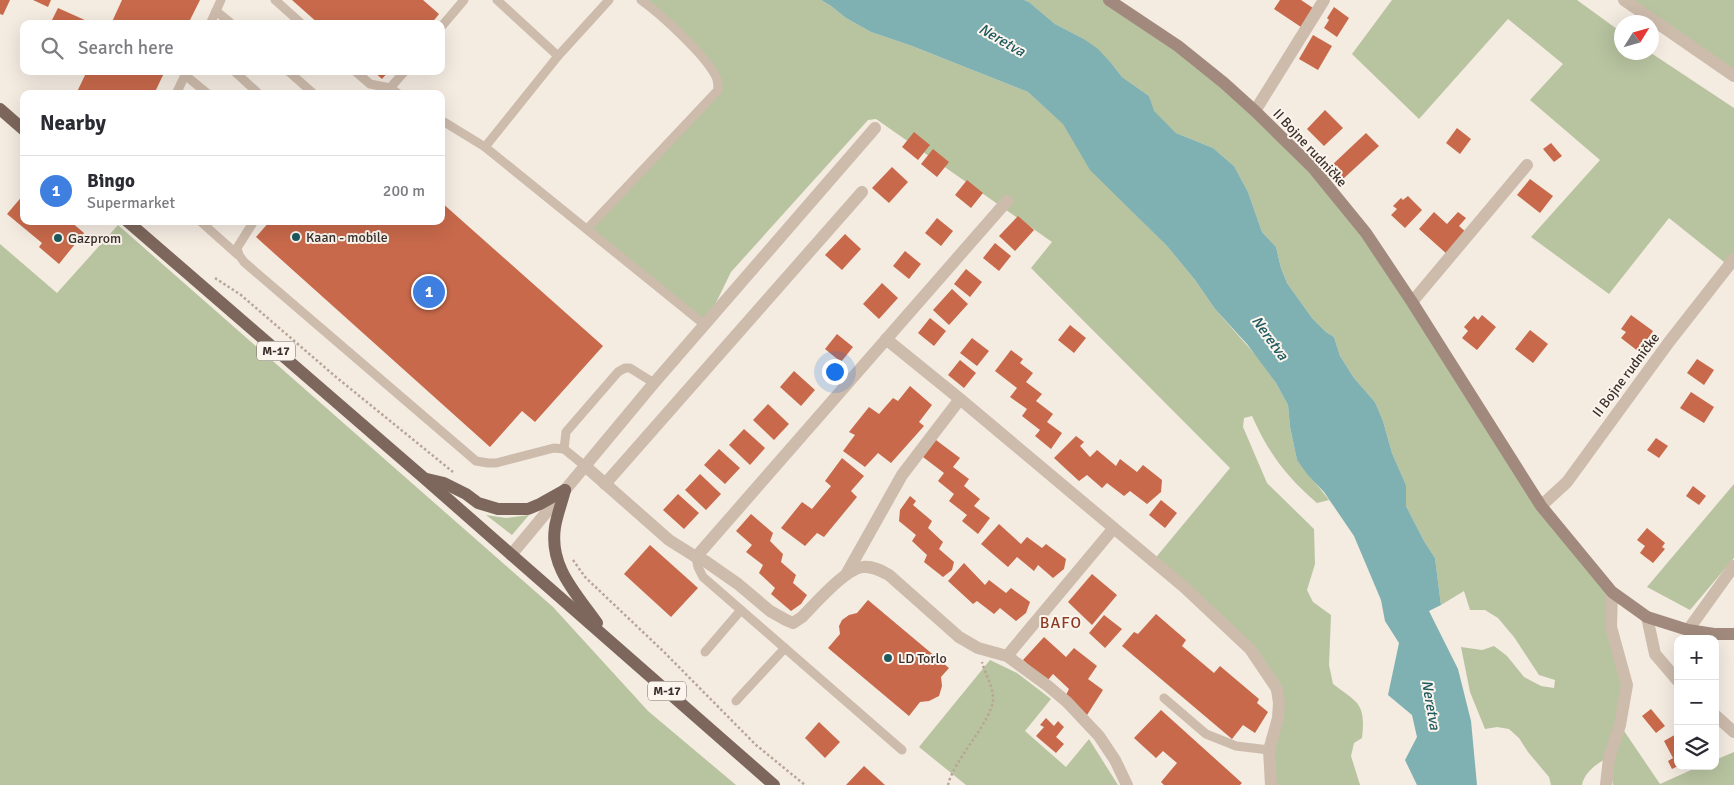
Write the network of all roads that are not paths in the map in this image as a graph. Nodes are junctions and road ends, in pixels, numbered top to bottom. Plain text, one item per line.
1 (221, 0) edge
2 (275, 0) edge
3 (464, 0) edge
4 (497, 0) edge
5 (609, 0) edge
6 (641, 0) edge
7 (1109, 0) edge
8 (1324, 0) edge
9 (1624, 0) edge
10 (216, 11) junction
11 (212, 20) edge
12 (227, 20) edge
13 (298, 20) edge
14 (445, 22) edge
15 (558, 56) junction
16 (185, 75) edge
17 (188, 75) edge
18 (238, 75) edge
19 (293, 75) edge
20 (360, 75) edge
21 (401, 75) edge
22 (1734, 76) edge
23 (390, 88) junction
24 (178, 90) edge
25 (204, 90) edge
26 (255, 90) edge
27 (309, 90) edge
28 (393, 90) edge
29 (0, 109) edge
30 (1255, 112) junction
31 (445, 122) edge
32 (20, 126) edge
33 (875, 128) dead end
34 (485, 147) junction
35 (1527, 165) dead end
36 (862, 192) dead end
37 (1007, 201) dead end
38 (132, 225) edge
39 (204, 225) edge
40 (251, 225) edge
41 (587, 229) junction
42 (238, 255) junction
43 (1734, 259) edge
44 (1412, 302) junction
45 (705, 325) junction
46 (886, 339) junction
47 (654, 383) junction
48 (960, 399) junction
49 (564, 449) junction
50 (585, 466) junction
51 (424, 478) junction
52 (605, 484) junction
53 (565, 490) junction
54 (1541, 506) junction
55 (1113, 529) junction
56 (512, 554) junction
57 (696, 557) junction
58 (1734, 566) edge
59 (847, 573) junction
60 (1612, 592) junction
61 (741, 610) junction
62 (1647, 616) junction
63 (1688, 630) junction
64 (1734, 634) edge
65 (606, 638) junction
66 (785, 648) junction
67 (705, 652) dead end
68 (1006, 656) junction
69 (1677, 680) edge
70 (1164, 698) dead end
71 (736, 701) dead end
72 (1719, 719) edge
73 (1734, 732) edge
74 (902, 750) dead end
75 (1269, 750) junction
76 (774, 785) edge
77 (1127, 785) edge
78 (1271, 785) edge
79 (1606, 785) edge

1 - 10 lane
2 - 13 lane
3 - 14 lane
4 - 15 lane
5 - 15 lane
6 - 41 lane
7 - 30 street, II Bojne rudničke
8 - 30 street, II Bojne rudničke
9 - 22 street
10 - 11 lane
10 - 12 lane
15 - 34 lane
16 - 24 lane
17 - 25 lane
18 - 26 lane
19 - 27 lane
20 - 23 lane
21 - 23 lane
23 - 28 lane
29 - 32 main road
30 - 44 street, II Bojne rudničke
31 - 34 lane
33 - 45 street
34 - 41 lane
35 - 44 street
36 - 52 street
37 - 46 street
38 - 51 main road, M-17
39 - 42 lane
40 - 42 lane
41 - 45 lane
42 - 49 lane
43 - 54 street, II Bojne rudničke
44 - 54 street, II Bojne rudničke
45 - 47 street
46 - 48 street
46 - 57 street
47 - 49 lane
47 - 50 street
48 - 55 street
48 - 59 street
49 - 50 lane
50 - 52 street
50 - 53 street
51 - 53 main road
51 - 56 main road, M-17
52 - 57 street
53 - 56 street
53 - 65 main road
54 - 60 street, II Bojne rudničke
55 - 68 street
55 - 75 street
56 - 65 main road, M-17
57 - 59 street
57 - 61 lane
58 - 63 street
59 - 68 street
60 - 62 street, II Bojne rudničke
60 - 79 street
61 - 66 lane
61 - 67 lane
62 - 63 street, II Bojne rudničke
62 - 69 street
63 - 64 street, II Bojne rudničke
65 - 76 main road, M-17
66 - 71 lane
66 - 74 lane
68 - 77 street
70 - 75 lane
72 - 73 street
75 - 78 street

